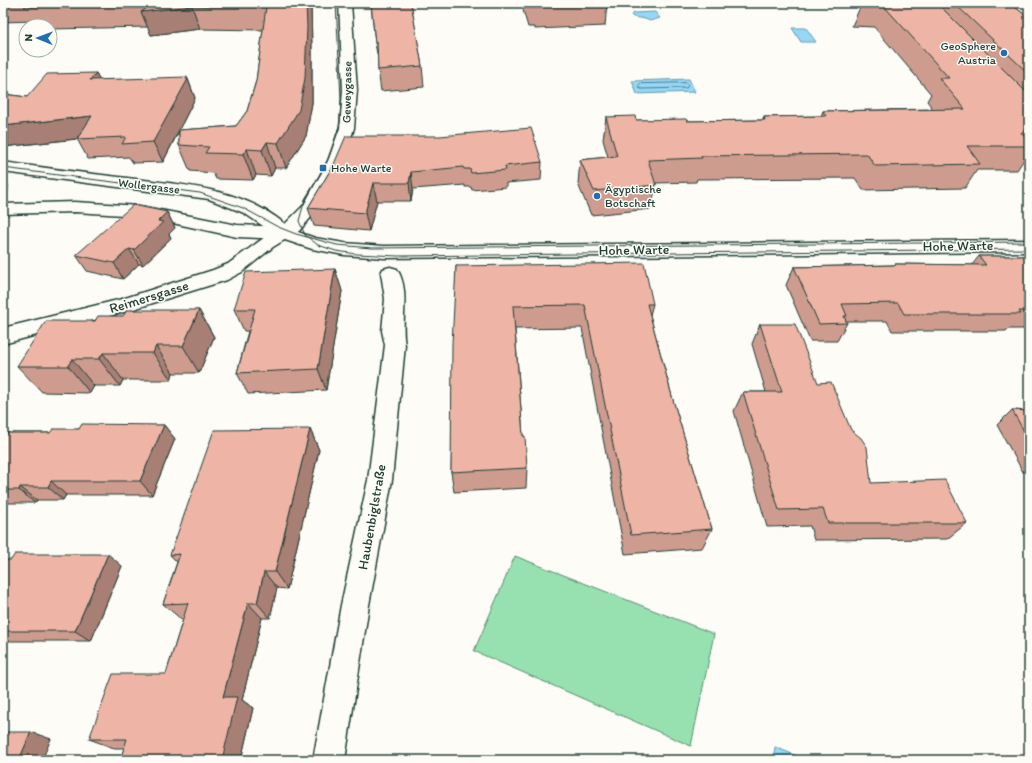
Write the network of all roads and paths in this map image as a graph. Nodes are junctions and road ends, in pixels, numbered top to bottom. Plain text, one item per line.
1 (345, 3) edge
2 (3, 167) edge
3 (3, 209) edge
4 (284, 233) junction
5 (1029, 246) edge
6 (390, 273) dead end
7 (3, 336) edge
8 (330, 760) edge

1 - 4 street, Geweygasse
2 - 4 street, Wollergasse
3 - 4 street, Hohe Warte
4 - 5 street, Hohe Warte
4 - 7 street, Reimersgasse
6 - 8 street, Haubenbiglstraße

